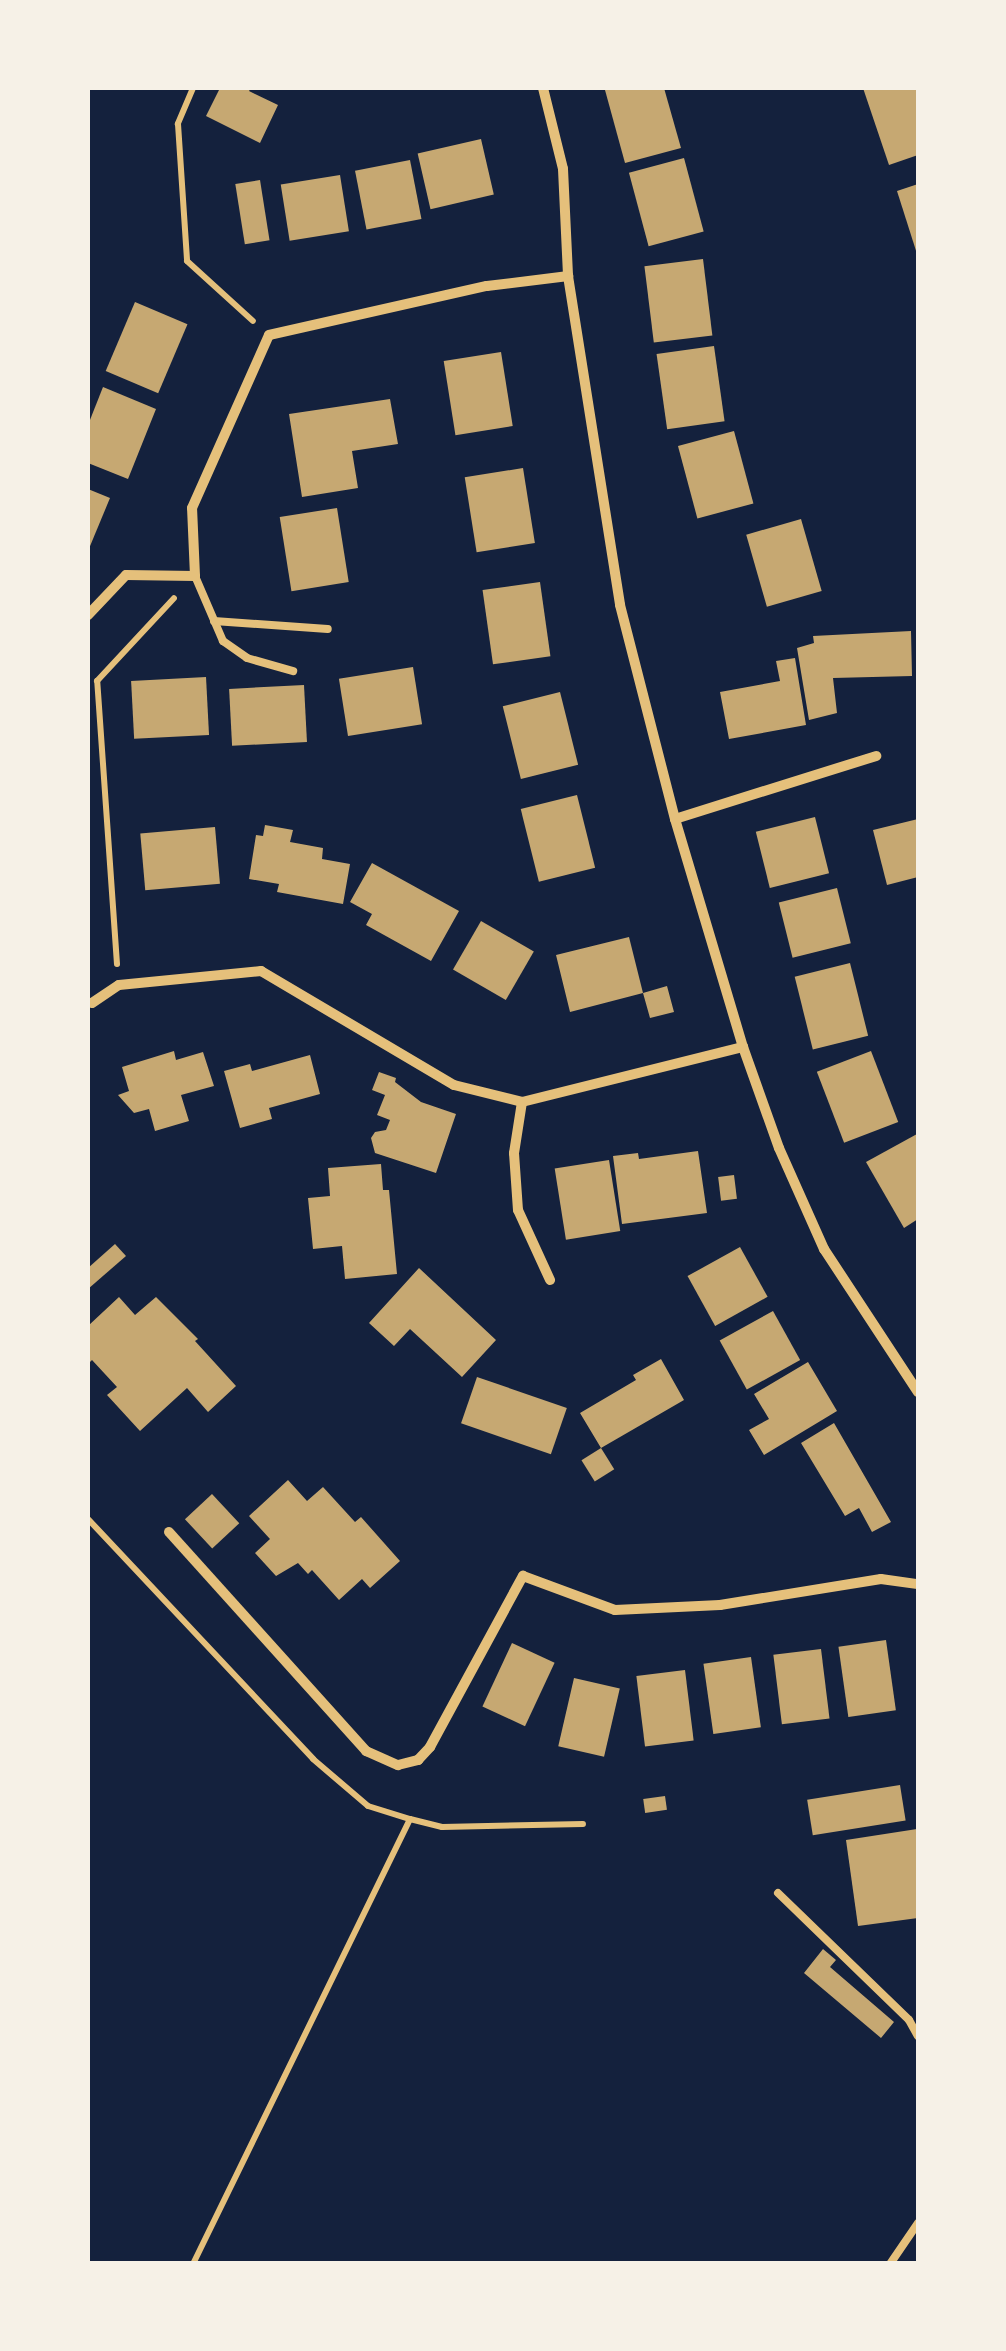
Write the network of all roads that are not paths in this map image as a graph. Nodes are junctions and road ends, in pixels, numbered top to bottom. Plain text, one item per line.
1 (543, 88) edge
2 (568, 276) junction
3 (195, 576) junction
4 (88, 614) edge
5 (214, 621) junction
6 (328, 628) dead end
7 (293, 670) dead end
8 (876, 756) dead end
9 (675, 819) junction
10 (92, 1003) dead end
11 (743, 1047) junction
12 (522, 1102) junction
13 (550, 1280) dead end
14 (918, 1392) edge
15 (169, 1532) dead end
16 (918, 1584) edge
17 (778, 1893) dead end
18 (918, 2036) edge
19 (918, 2224) edge
20 (890, 2264) edge

1 - 2 street
2 - 3 street
2 - 9 street
3 - 4 street
3 - 5 lane
5 - 6 lane
5 - 7 lane
8 - 9 street
9 - 11 street
10 - 12 street
11 - 12 street
11 - 14 street
12 - 13 street
15 - 16 street
17 - 18 lane
19 - 20 lane

